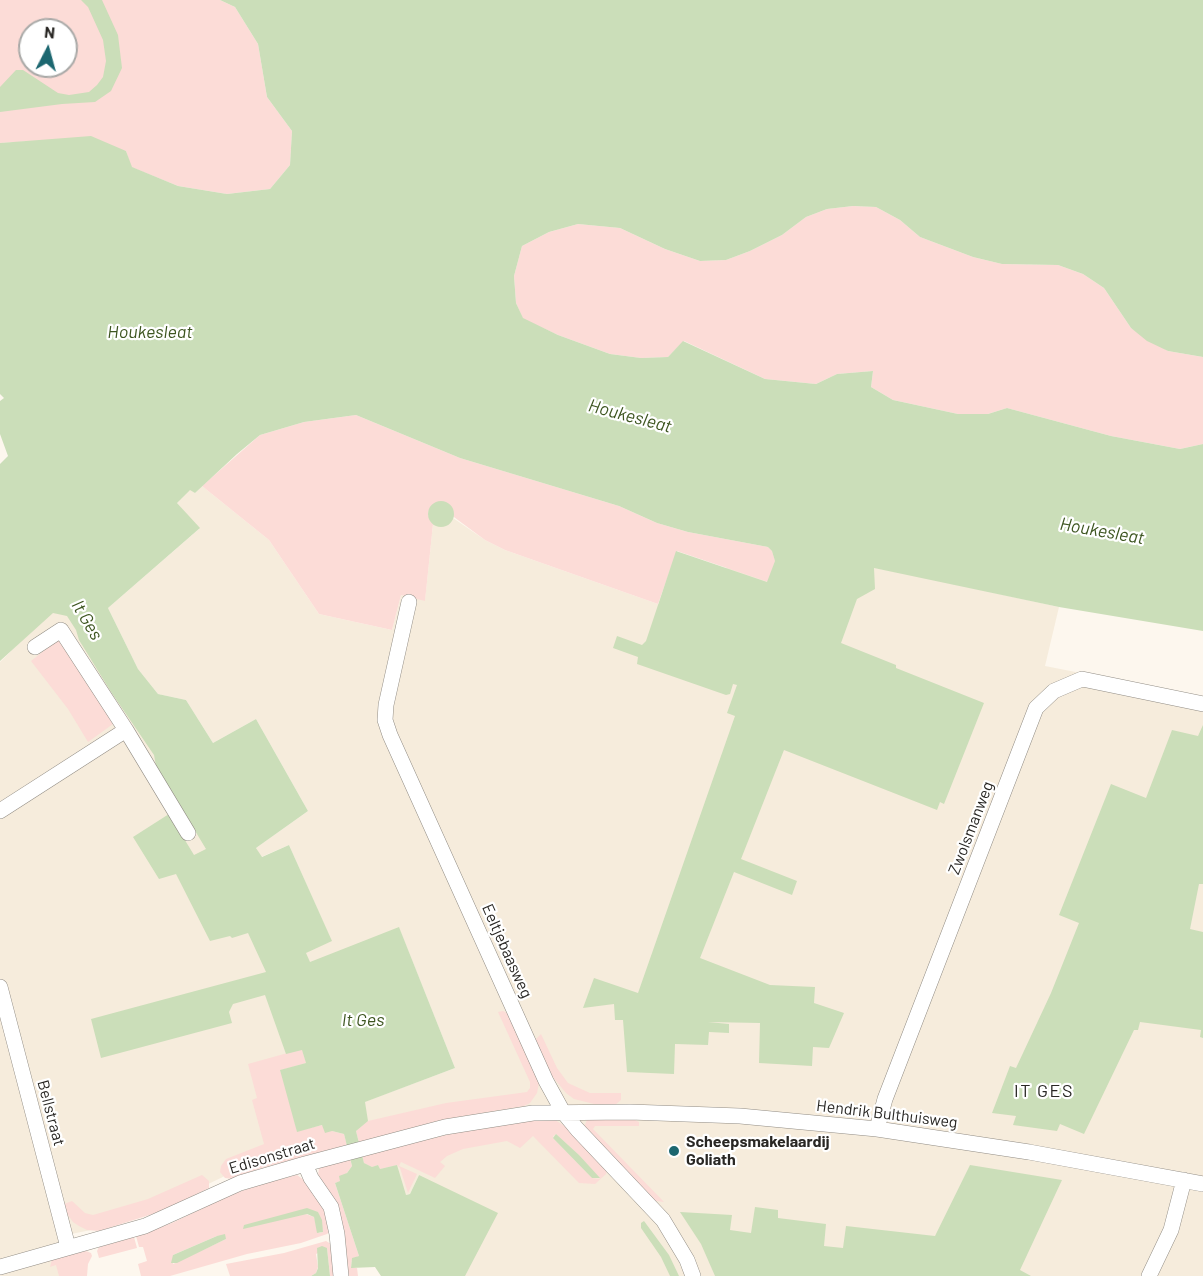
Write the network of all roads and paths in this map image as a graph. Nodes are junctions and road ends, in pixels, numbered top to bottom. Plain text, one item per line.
1 (409, 602) dead end
2 (35, 647) dead end
3 (1203, 704) edge
4 (126, 730) junction
5 (0, 811) edge
6 (188, 833) dead end
7 (0, 987) edge
8 (563, 1112) junction
9 (877, 1129) junction
10 (305, 1164) junction
11 (1184, 1180) junction
12 (1203, 1184) edge
13 (68, 1247) junction
14 (0, 1267) edge
15 (341, 1276) edge
16 (693, 1276) edge
17 (1149, 1276) edge

1 - 8 street, Eeltjebaasweg
2 - 4 street
3 - 9 street, Zwolsmanweg
4 - 5 street
4 - 6 street
7 - 13 street, Bellstraat
8 - 9 street, Hendrik Bulthuisweg
8 - 10 street, Edisonstraat
8 - 16 street, Eeltjebaasweg
9 - 11 street, Hendrik Bulthuisweg
10 - 13 street, Edisonstraat
10 - 15 street
11 - 12 street, Hendrik Bulthuisweg
11 - 17 street
13 - 14 street, Edisonstraat

